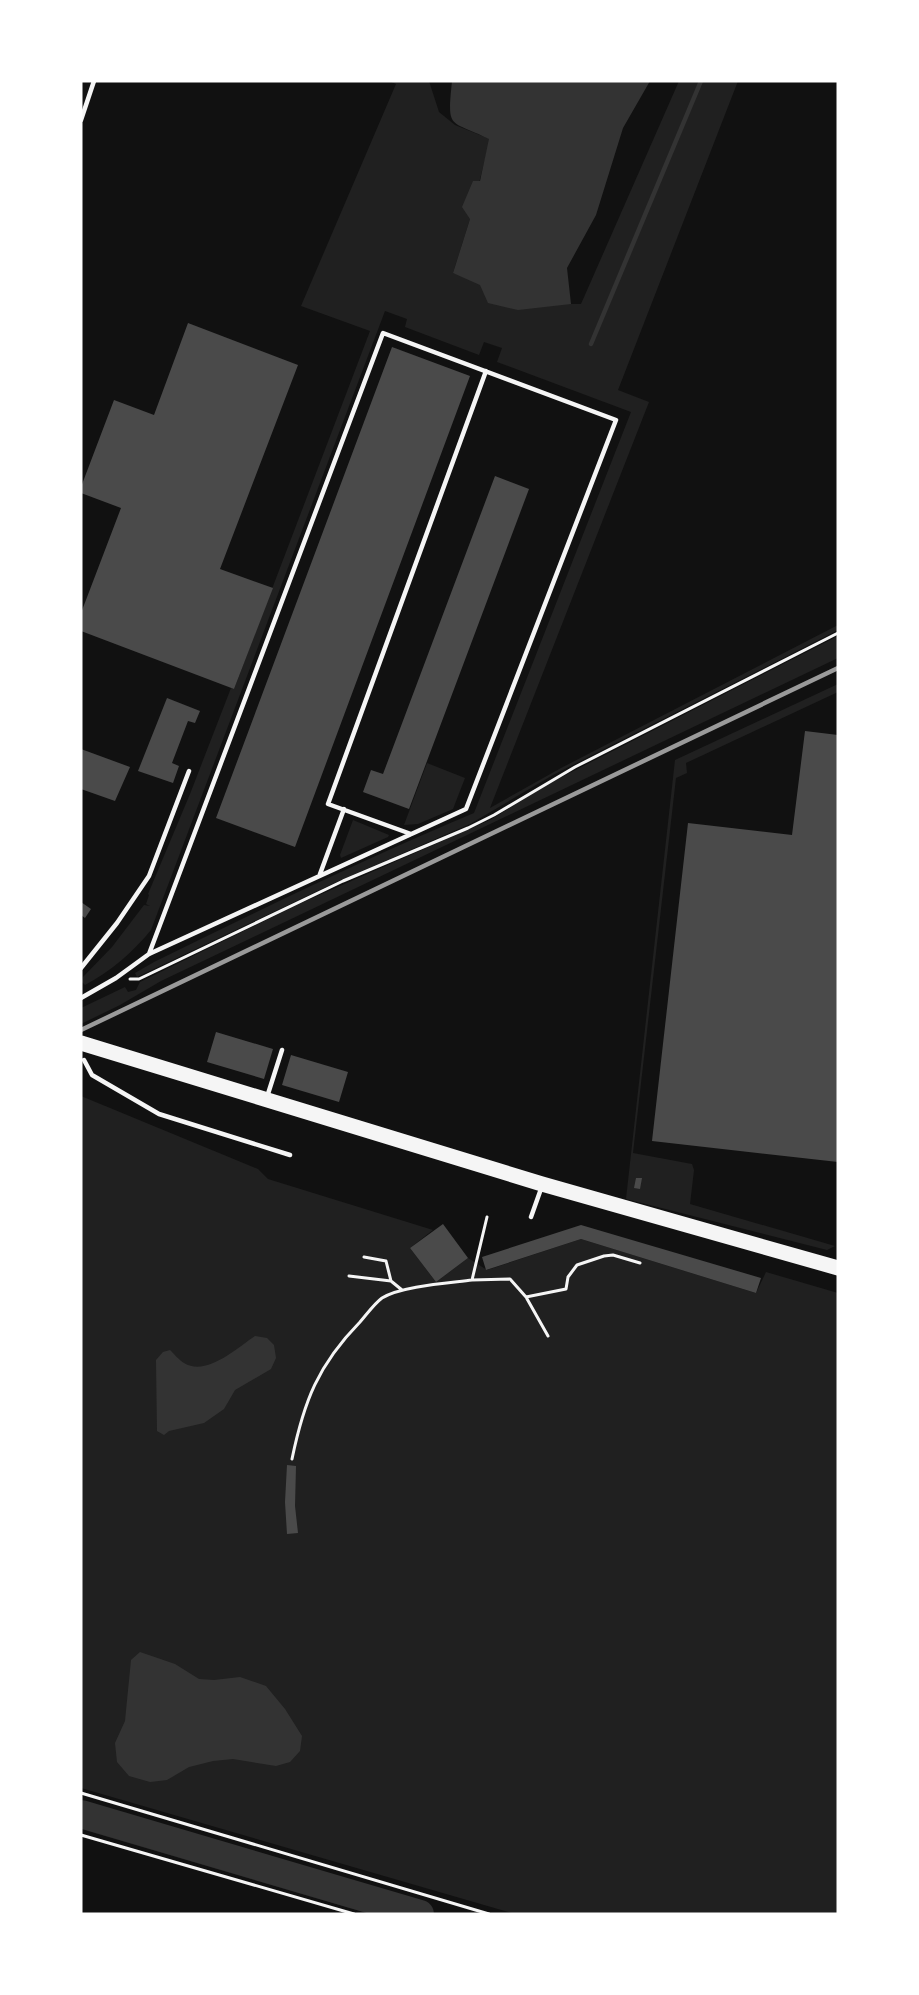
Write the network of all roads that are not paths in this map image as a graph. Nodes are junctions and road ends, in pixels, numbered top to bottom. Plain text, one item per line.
1 (94, 81) edge
2 (81, 120) edge
3 (486, 371) junction
4 (189, 771) dead end
5 (344, 809) junction
6 (411, 834) junction
7 (320, 874) junction
8 (149, 954) junction
9 (81, 960) edge
10 (87, 962) junction
11 (81, 968) edge
12 (81, 998) edge
13 (282, 1050) dead end
14 (84, 1052) edge
15 (266, 1099) junction
16 (290, 1155) dead end
17 (542, 1184) junction
18 (531, 1217) dead end
19 (838, 1268) edge

1 - 2 lane
3 - 5 lane
3 - 6 lane
3 - 8 lane
4 - 10 lane
5 - 6 lane
5 - 7 lane
6 - 7 lane
7 - 8 lane
8 - 12 lane
9 - 10 lane
10 - 11 lane
13 - 15 lane
14 - 15 main road
14 - 16 lane
15 - 17 main road
17 - 18 lane
17 - 19 main road

